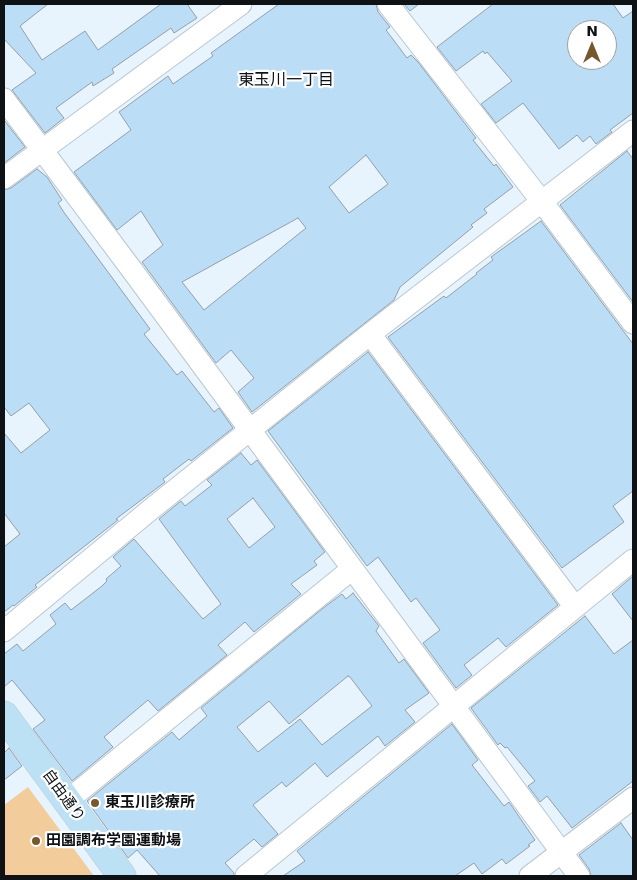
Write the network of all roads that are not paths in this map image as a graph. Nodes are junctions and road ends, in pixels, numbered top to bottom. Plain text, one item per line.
1 (241, 4) edge
2 (388, 4) edge
3 (4, 100) edge
4 (633, 131) edge
5 (42, 150) junction
6 (4, 178) edge
7 (543, 202) junction
8 (633, 324) edge
9 (370, 334) junction
10 (250, 430) junction
11 (633, 560) edge
12 (352, 569) junction
13 (575, 607) junction
14 (4, 631) edge
15 (453, 706) junction
16 (4, 715) edge
17 (633, 798) edge
18 (67, 801) junction
19 (562, 854) junction
20 (122, 876) edge
21 (246, 876) edge
22 (530, 876) edge
23 (579, 876) edge

1 - 5 street
2 - 7 street
3 - 5 street
4 - 7 street
5 - 6 street
5 - 10 street
7 - 8 street
7 - 9 street
9 - 10 street
9 - 13 street
10 - 12 street
10 - 14 street
11 - 13 street
12 - 15 street
12 - 18 street
13 - 15 street
15 - 19 street
15 - 21 street
16 - 18 street, 自由通り
17 - 19 street
18 - 20 street, 自由通り
19 - 22 street
19 - 23 street

